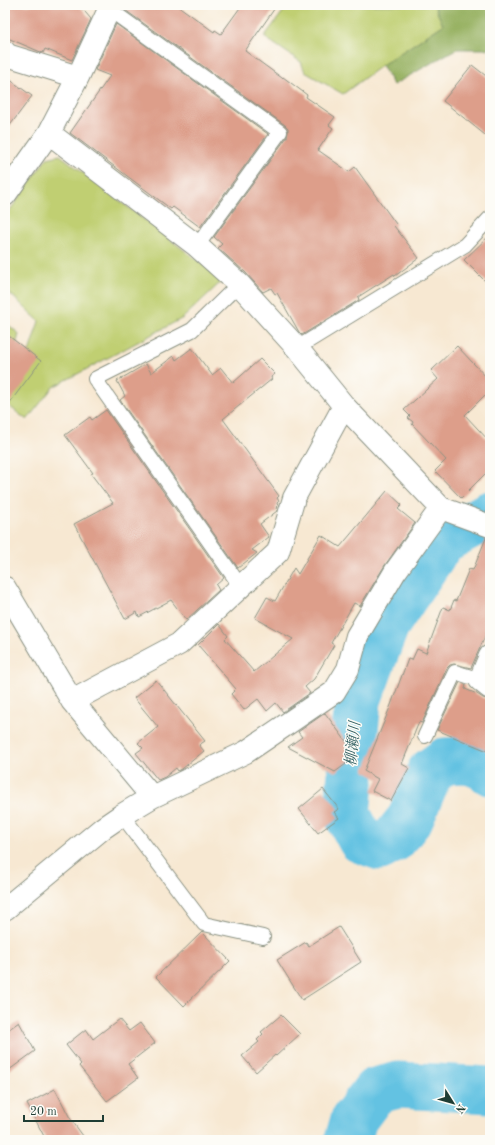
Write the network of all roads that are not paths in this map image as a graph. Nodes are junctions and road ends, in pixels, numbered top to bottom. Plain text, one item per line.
1 (110, 7) edge
2 (5, 52) edge
3 (78, 77) junction
4 (49, 133) junction
5 (5, 195) edge
6 (490, 218) edge
7 (197, 246) junction
8 (239, 284) junction
9 (297, 348) junction
10 (344, 406) junction
11 (448, 510) junction
12 (490, 526) edge
13 (241, 587) junction
14 (5, 588) edge
15 (490, 656) edge
16 (485, 684) edge
17 (72, 701) junction
18 (425, 736) dead end
19 (152, 797) junction
20 (122, 815) junction
21 (5, 909) edge
22 (263, 937) dead end

1 - 3 street
1 - 7 lane
2 - 3 street
3 - 4 street
4 - 5 street
4 - 7 street
6 - 9 lane
7 - 8 street
8 - 9 street
8 - 13 lane
9 - 10 street
10 - 11 street
10 - 13 street
11 - 12 street
11 - 19 street
13 - 17 street
14 - 17 street
15 - 16 street
16 - 18 lane
17 - 19 street
19 - 20 street
20 - 21 street
20 - 22 lane

